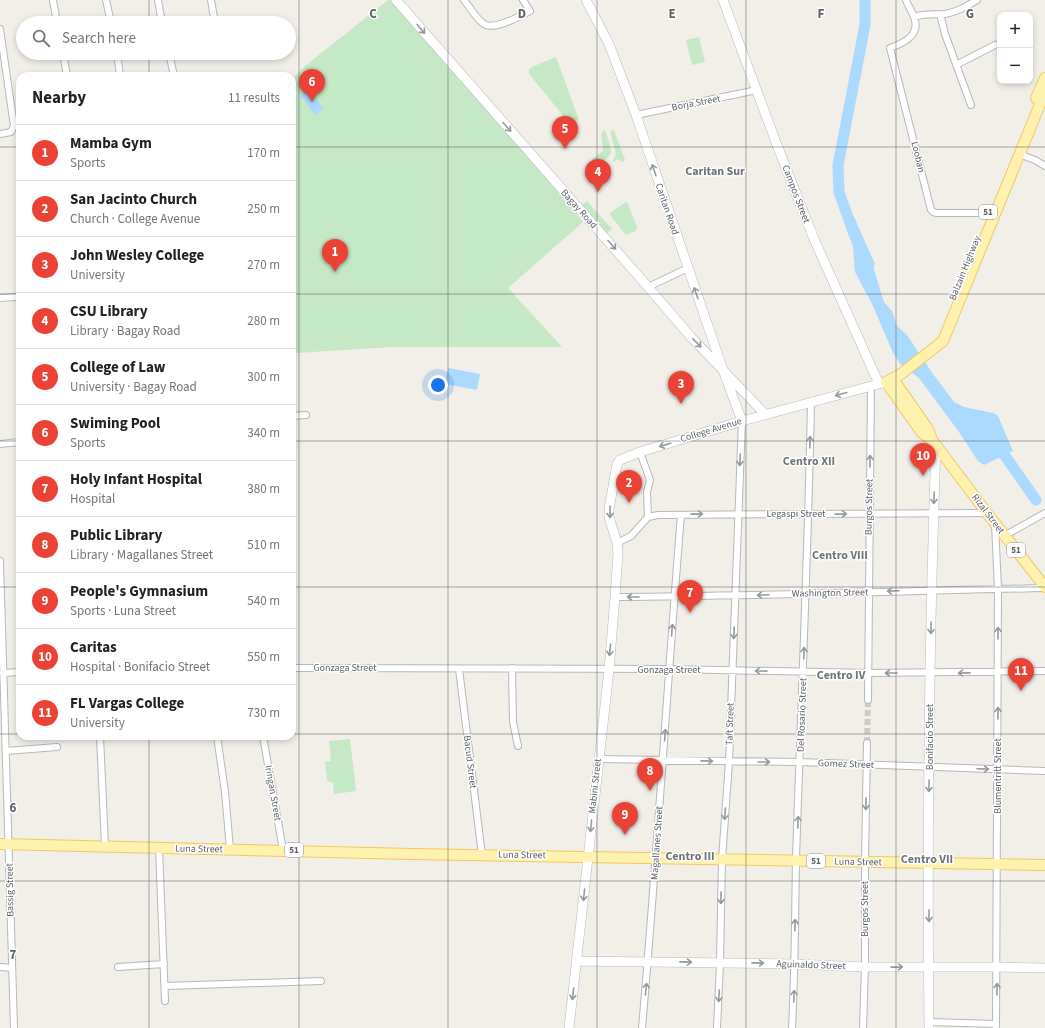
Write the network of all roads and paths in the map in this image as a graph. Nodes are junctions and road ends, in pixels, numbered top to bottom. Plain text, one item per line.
1 (53, 0) edge
2 (106, 0) edge
3 (158, 0) edge
4 (211, 0) edge
5 (396, 0) edge
6 (464, 0) edge
7 (523, 0) edge
8 (586, 0) edge
9 (722, 0) edge
10 (906, 0) edge
11 (977, 0) edge
12 (940, 14) junction
13 (56, 16) edge
14 (110, 16) edge
15 (161, 16) edge
16 (214, 16) edge
17 (914, 17) junction
18 (0, 29) edge
19 (995, 45) dead end
20 (64, 60) edge
21 (118, 60) edge
22 (171, 60) edge
23 (956, 65) junction
24 (66, 72) edge
25 (119, 72) edge
26 (173, 72) edge
27 (1045, 78) edge
28 (757, 90) junction
29 (1045, 92) edge
30 (971, 105) dead end
31 (636, 115) junction
32 (0, 134) edge
33 (1019, 154) junction
34 (1045, 166) edge
35 (987, 213) junction
36 (688, 268) junction
37 (648, 287) junction
38 (16, 297) dead end
39 (0, 298) edge
40 (933, 350) junction
41 (723, 370) junction
42 (886, 381) junction
43 (811, 403) junction
44 (766, 414) junction
45 (306, 415) dead end
46 (296, 416) edge
47 (742, 421) junction
48 (16, 442) edge
49 (934, 443) junction
50 (0, 444) edge
51 (640, 452) junction
52 (987, 513) junction
53 (1045, 513) edge
54 (738, 514) junction
55 (869, 514) junction
56 (934, 514) junction
57 (681, 515) junction
58 (809, 515) junction
59 (648, 517) junction
60 (995, 524) junction
61 (1004, 536) junction
62 (617, 543) junction
63 (0, 561) edge
64 (0, 566) edge
65 (1045, 588) edge
66 (998, 589) junction
67 (932, 590) junction
68 (869, 592) junction
69 (807, 593) junction
70 (735, 596) junction
71 (615, 597) junction
72 (674, 597) junction
73 (1, 612) edge
74 (296, 668) edge
75 (512, 668) junction
76 (459, 669) junction
77 (670, 669) junction
78 (609, 670) junction
79 (732, 670) junction
80 (16, 672) edge
81 (804, 672) junction
82 (998, 672) junction
83 (1045, 672) edge
84 (868, 673) junction
85 (930, 673) junction
86 (3, 674) junction
87 (868, 700) tunnel mouth
88 (100, 740) edge
89 (218, 740) edge
90 (264, 740) edge
91 (867, 743) tunnel mouth
92 (518, 746) dead end
93 (57, 747) dead end
94 (6, 751) junction
95 (598, 759) junction
96 (664, 760) junction
97 (729, 762) junction
98 (800, 762) junction
99 (867, 765) junction
100 (930, 767) junction
101 (998, 769) junction
102 (1045, 771) edge
103 (4, 844) edge
104 (105, 846) junction
105 (159, 848) junction
106 (230, 849) junction
107 (283, 850) junction
108 (482, 855) junction
109 (588, 856) junction
110 (655, 858) junction
111 (722, 859) junction
112 (796, 861) junction
113 (865, 862) junction
114 (928, 863) junction
115 (997, 864) junction
116 (1045, 865) edge
117 (578, 961) junction
118 (649, 962) junction
119 (720, 963) junction
120 (164, 964) junction
121 (795, 964) junction
122 (929, 966) junction
123 (0, 967) edge
124 (118, 967) dead end
125 (865, 967) junction
126 (997, 967) junction
127 (12, 968) junction
128 (1045, 968) edge
129 (321, 981) dead end
130 (165, 986) junction
131 (165, 1002) dead end
132 (929, 1025) edge
133 (996, 1026) edge
134 (14, 1028) edge
135 (569, 1028) edge
136 (642, 1028) edge
137 (717, 1028) edge
138 (792, 1028) edge
139 (863, 1028) edge

1 - 13 street
2 - 14 street
3 - 15 street
4 - 16 street
5 -> 37 main road, Bagay Road
6 - 7 street
8 - 31 main road, Caritan Road
9 - 28 main road, Campos Street
10 - 17 street
11 - 12 street
12 - 17 street
12 - 23 street
17 - 35 street, Looban
18 - 32 street
19 - 23 street
20 - 24 street
21 - 25 street
22 - 26 street
23 - 30 street
27 - 35 main road, Balzain Highway / 51
28 - 31 street, Borja Street
28 - 42 main road, Campos Street
29 - 33 main road, Balzain Highway / 51
36 -> 31 main road, Caritan Road
33 - 34 street
33 - 40 main road, Balzain Highway / 51
35 - 40 main road, Balzain Highway / 51
36 - 37 street
41 -> 36 main road, Caritan Road
37 -> 41 main road, Bagay Road
38 - 39 street
40 - 42 main road, Balzain Highway / 51
41 - 44 main road, Bagay Road
41 - 47 main road, Caritan Road
42 -> 43 main road, College Avenue
42 - 49 main road, Rizal Street / 51
55 -> 42 street, Burgos Street
43 - 44 main road, College Avenue
58 -> 43 street, Del Rosario Street
44 - 47 main road, College Avenue
45 - 46 street
47 -> 51 main road, College Avenue
47 -> 54 street, Taft Street
48 - 50 street
49 - 52 main road, Rizal Street / 51
49 -> 56 main road, Bonifacio Street
51 - 59 street
51 -> 62 main road, College Avenue
52 - 56 street, Legaspi Street
52 - 60 main road, Rizal Street / 51
53 - 61 street
57 -> 54 street, Legaspi Street
54 - 58 street, Legaspi Street
54 - 70 street, Taft Street
55 - 56 street, Legaspi Street
58 -> 55 street, Legaspi Street
55 - 68 street, Burgos Street
56 - 67 main road, Bonifacio Street
57 - 59 street, Legaspi Street
57 - 72 street, Magallanes Street
58 - 69 street, Del Rosario Street
59 - 62 street
60 - 61 main road, Rizal Street / 51
60 - 66 street, Blumentritt Street
61 - 65 main road, Rizal Street / 51
62 - 71 main road, Mabini Street
63 - 64 street, Bassig Street
64 - 73 street, Bassig Street
65 - 66 street, Washington Street
66 - 67 street, Washington Street
82 -> 66 street, Blumentritt Street
67 -> 68 street, Washington Street
67 -> 85 main road, Bonifacio Street
68 - 69 street, Washington Street
68 - 84 street, Burgos Street
69 -> 70 street, Washington Street
81 -> 69 street, Del Rosario Street
70 - 72 street, Washington Street
70 -> 79 street, Taft Street
72 -> 71 street, Washington Street
71 -> 78 main road, Mabini Street
77 -> 72 street, Magallanes Street
73 - 86 street, Bassig Street
74 - 76 street, Gonzaga Street
75 - 76 street, Gonzaga Street
75 - 78 street, Gonzaga Street
75 - 92 street
76 - 108 street, Bacud Street
77 - 78 street, Gonzaga Street
77 - 79 street, Gonzaga Street
96 -> 77 street, Magallanes Street
78 - 95 main road, Mabini Street
81 -> 79 street, Gonzaga Street
79 - 97 street, Taft Street
80 - 86 street
81 - 84 street, Gonzaga Street
81 - 98 street, Del Rosario Street
82 - 83 street, Gonzaga Street
82 -> 85 street, Gonzaga Street
101 -> 82 street, Blumentritt Street
85 -> 84 street, Gonzaga Street
84 - 87 street, Burgos Street
85 - 100 main road, Bonifacio Street
86 - 94 street, Bassig Street
88 - 104 street
89 - 106 street
90 - 107 street, Iringan Street
91 - 99 street, Burgos Street
93 - 94 street
94 - 103 street, Bassig Street
95 - 96 street, Gomez Street
95 -> 109 main road, Mabini Street
96 -> 97 street, Gomez Street
96 - 110 street, Magallanes Street
97 -> 98 street, Gomez Street
97 -> 111 street, Taft Street
98 - 99 street, Gomez Street
112 -> 98 street, Del Rosario Street
99 - 100 street, Gomez Street
99 -> 113 street, Burgos Street
100 -> 101 street, Gomez Street
100 -> 114 main road, Bonifacio Street
101 - 102 street, Gomez Street
101 - 115 street, Blumentritt Street
103 - 104 main road, Luna Street / 51
103 - 127 street, Bassig Street
104 - 105 main road, Luna Street / 51
105 - 106 main road, Luna Street / 51
105 - 120 street
106 - 107 main road, Luna Street / 51
107 - 108 main road, Luna Street / 51
108 - 109 main road, Luna Street / 51
109 - 110 main road, Luna Street / 51
109 -> 117 main road, Mabini Street
110 - 111 main road, Luna Street / 51
110 - 118 street, Magallanes Street
111 - 112 main road, Luna Street / 51
111 -> 119 street, Taft Street
112 - 113 main road, Luna Street / 51
121 -> 112 street, Del Rosario Street
113 - 114 main road, Luna Street / 51
113 - 125 street, Burgos Street
114 - 115 main road, Luna Street / 51
114 -> 122 main road, Bonifacio Street
115 - 116 main road, Luna Street / 51
115 - 126 street, Blumentritt Street
117 - 118 main road, Aguinaldo Street
117 -> 135 main road, Mabini Street
118 -> 119 main road, Aguinaldo Street
136 -> 118 street, Magallanes Street
119 -> 121 main road, Aguinaldo Street
119 -> 137 street, Taft Street
120 - 124 street
120 - 130 street
121 - 125 main road, Aguinaldo Street
138 -> 121 street, Del Rosario Street
125 -> 122 main road, Aguinaldo Street
122 - 126 main road, Aguinaldo Street
122 - 132 main road, Bonifacio Street
123 - 127 street
125 - 139 street, Burgos Street
126 - 128 main road, Aguinaldo Street
133 -> 126 street, Blumentritt Street
127 - 134 street, Bassig Street
129 - 130 street
130 - 131 street
132 - 133 street

